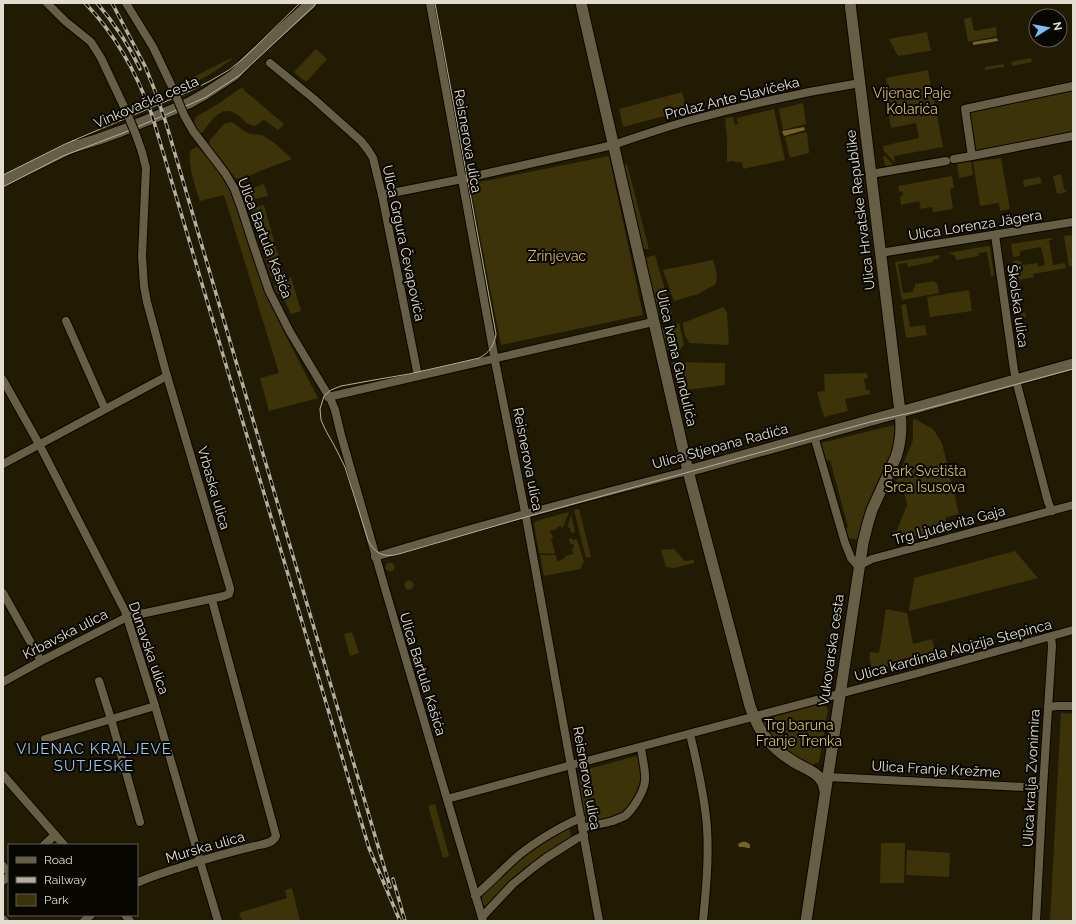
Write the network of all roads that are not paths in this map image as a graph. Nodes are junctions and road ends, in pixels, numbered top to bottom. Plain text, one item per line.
1 (47, 3) edge
2 (126, 3) edge
3 (311, 3) edge
4 (430, 3) edge
5 (581, 3) edge
6 (850, 3) edge
7 (270, 63) dead end
8 (860, 83) junction
9 (1073, 86) edge
10 (1073, 136) edge
11 (613, 145) junction
12 (972, 156) junction
13 (871, 174) junction
14 (462, 179) junction
15 (3, 181) edge
16 (382, 195) junction
17 (1073, 222) edge
18 (995, 235) junction
19 (880, 253) junction
20 (66, 320) dead end
21 (654, 322) junction
22 (494, 358) junction
23 (1073, 364) edge
24 (167, 376) junction
25 (418, 376) junction
26 (3, 380) edge
27 (1017, 380) junction
28 (328, 396) junction
29 (105, 409) junction
30 (900, 412) junction
31 (814, 436) junction
32 (39, 444) junction
33 (3, 464) edge
34 (688, 471) junction
35 (1073, 505) edge
36 (1052, 511) junction
37 (525, 513) junction
38 (375, 557) junction
39 (859, 567) junction
40 (3, 593) edge
41 (212, 600) junction
42 (127, 617) junction
43 (1073, 630) edge
44 (1051, 637) junction
45 (41, 661) junction
46 (3, 682) edge
47 (99, 682) dead end
48 (840, 694) junction
49 (155, 706) junction
50 (1073, 706) edge
51 (1048, 707) junction
52 (754, 717) junction
53 (111, 719) junction
54 (690, 734) junction
55 (44, 739) dead end
56 (640, 747) junction
57 (571, 765) junction
58 (3, 775) edge
59 (828, 777) junction
60 (1043, 788) junction
61 (826, 794) junction
62 (447, 799) junction
63 (581, 818) junction
64 (140, 822) dead end
65 (583, 832) junction
66 (55, 835) junction
67 (45, 844) edge
68 (63, 844) edge
69 (200, 861) junction
70 (138, 882) edge
71 (475, 896) junction
72 (3, 919) edge
73 (482, 919) edge
74 (5, 921) edge
75 (218, 921) edge
76 (599, 921) edge
77 (703, 921) edge
78 (806, 921) edge
79 (1036, 921) edge

1 - 24 street, Vrbaska ulica, bridge
2 - 28 street, Ulica Bartula Kašića, bridge
3 - 15 main road, Vinkovačka cesta
4 - 14 street, Reisnerova ulica
5 - 11 main road, Ulica Ivana Gundulića
6 - 8 main road, Ulica Hrvatske Republike
7 - 16 street, Ulica Grgura Čevapovića
8 - 11 street, Prolaz Ante Slavičeka
8 - 13 main road, Ulica Hrvatske Republike
9 - 12 street
10 - 12 street
11 - 14 street
11 - 21 main road, Ulica Ivana Gundulića
12 - 13 street
13 - 19 main road, Ulica Hrvatske Republike
14 - 16 street
14 - 22 street, Reisnerova ulica
16 - 25 street, Ulica Grgura Čevapovića
17 - 18 street, Ulica Lorenza Jägera
18 - 19 street, Ulica Lorenza Jägera
18 - 27 street, Školska ulica
19 - 30 main road, Ulica Hrvatske Republike
20 - 29 street
21 - 22 street
21 - 34 main road, Ulica Ivana Gundulića
22 - 25 street
22 - 37 street, Reisnerova ulica
23 - 27 main road, Ulica Stjepana Radića
24 - 29 street
24 - 41 street, Vrbaska ulica
25 - 28 street
26 - 32 street, Dunavska ulica
27 - 30 main road, Ulica Stjepana Radića
27 - 36 street
28 - 38 street, Ulica Bartula Kašića
29 - 32 street
30 - 31 main road, Ulica Stjepana Radića
30 - 39 main road, Vukovarska cesta
31 - 34 main road, Ulica Stjepana Radića
31 - 39 street
32 - 33 street
32 - 42 street, Dunavska ulica
34 - 37 street, Ulica Stjepana Radića
34 - 52 main road, Ulica Ivana Gundulića
35 - 36 street, Trg Ljudevita Gaja
36 - 39 street, Trg Ljudevita Gaja
37 - 38 street, Ulica Stjepana Radića
37 - 57 street, Reisnerova ulica
38 - 62 street, Ulica Bartula Kašića
39 - 48 main road, Vukovarska cesta
40 - 45 street
41 - 42 street, Krbavska ulica
41 - 69 street, Murska ulica
42 - 45 street, Krbavska ulica
42 - 49 street, Dunavska ulica
43 - 44 street, Ulica kardinala Alojzija Stepinca
44 - 48 street, Ulica kardinala Alojzija Stepinca
44 - 51 street, Ulica kralja Zvonimira
45 - 46 street, Krbavska ulica
47 - 53 street
48 - 52 street, Ulica kardinala Alojzija Stepinca
48 - 59 main road, Vukovarska cesta
49 - 53 street
49 - 69 street, Dunavska ulica
50 - 51 street
51 - 60 street, Ulica kralja Zvonimira
52 - 54 street
52 - 61 main road, Ulica Ivana Gundulića
53 - 55 street
53 - 64 street
54 - 56 street
54 - 77 street
56 - 57 street
56 - 65 street
57 - 62 street
57 - 63 street, Reisnerova ulica
58 - 66 street
59 - 60 street, Ulica Franje Krežme
59 - 61 main road, Vukovarska cesta
60 - 79 street, Ulica kralja Zvonimira
61 - 78 main road, Vukovarska cesta
62 - 71 street, Ulica Bartula Kašića
63 - 65 street, Reisnerova ulica
63 - 71 street
65 - 73 street
65 - 76 street, Reisnerova ulica
66 - 67 street
66 - 68 street
69 - 70 street, Murska ulica
69 - 75 street, Dunavska ulica
71 - 73 street, Ulica Bartula Kašića
72 - 74 street

